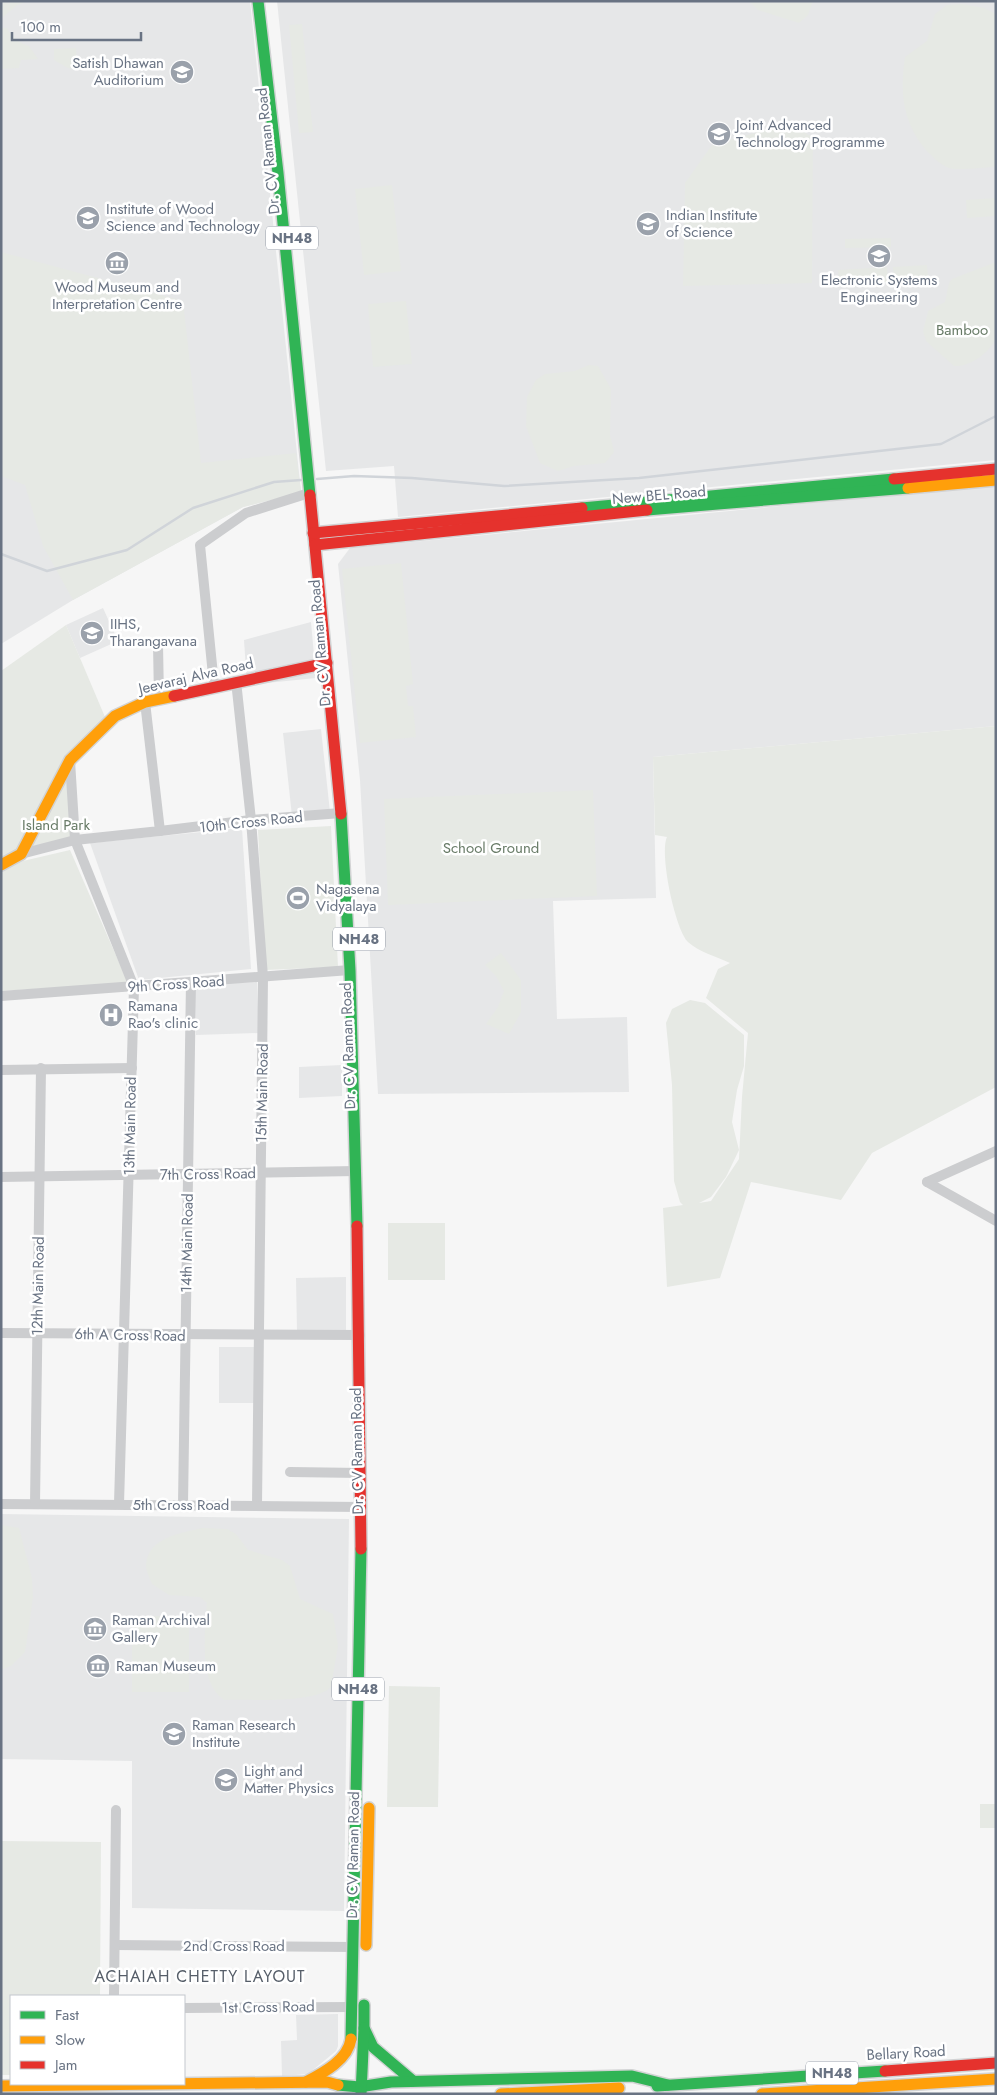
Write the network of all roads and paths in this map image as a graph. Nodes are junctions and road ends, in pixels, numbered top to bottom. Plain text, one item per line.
1 (258, 1) edge
2 (267, 1) edge
3 (996, 469) edge
4 (996, 480) edge
5 (313, 482) junction
6 (319, 532) junction
7 (320, 545) junction
8 (158, 644) dead end
9 (322, 664) junction
10 (236, 681) junction
11 (214, 685) junction
12 (159, 699) junction
13 (145, 702) junction
14 (70, 760) junction
15 (341, 813) junction
16 (251, 820) junction
17 (160, 831) junction
18 (75, 840) junction
19 (21, 854) junction
20 (1, 865) edge
21 (350, 970) junction
22 (263, 977) junction
23 (191, 982) junction
24 (134, 987) junction
25 (1, 996) edge
26 (364, 1062) dead end
27 (41, 1068) junction
28 (132, 1068) junction
29 (1, 1070) edge
30 (367, 1145) dead end
31 (996, 1151) edge
32 (356, 1171) junction
33 (261, 1173) junction
34 (188, 1174) junction
35 (129, 1175) junction
36 (1, 1177) edge
37 (39, 1177) junction
38 (996, 1221) edge
39 (1, 1333) edge
40 (37, 1333) junction
41 (124, 1335) junction
42 (186, 1335) junction
43 (259, 1336) junction
44 (360, 1336) junction
45 (371, 1402) dead end
46 (290, 1472) dead end
47 (361, 1472) junction
48 (1, 1504) edge
49 (35, 1504) junction
50 (119, 1504) junction
51 (183, 1504) junction
52 (257, 1505) junction
53 (362, 1507) junction
54 (369, 1797) dead end
55 (116, 1810) dead end
56 (115, 1945) junction
57 (353, 1947) junction
58 (365, 1959) dead end
59 (364, 1989) dead end
60 (114, 1995) edge
61 (352, 2007) junction
62 (185, 2008) edge
63 (364, 2028) junction
64 (351, 2042) junction
65 (996, 2063) edge
66 (996, 2078) edge
67 (413, 2081) junction
68 (306, 2082) junction
69 (185, 2084) edge
70 (112, 2085) edge
71 (668, 2085) junction
72 (1, 2086) edge
73 (332, 2089) edge
74 (355, 2089) edge
75 (501, 2094) edge
76 (762, 2094) edge

1 - 5 main road, Dr. CV Raman Road / NH48
2 - 5 main road, Dr. CV Raman Road / NH48
3 - 6 main road, New BEL Road
4 - 7 main road, New BEL Road
5 - 6 main road, Dr. CV Raman Road / NH48
5 - 11 street
6 - 7 main road, Dr. CV Raman Road / NH48
7 - 9 main road, Dr. CV Raman Road / NH48
7 - 26 main road, Dr. CV Raman Road / NH48
8 - 12 street
9 - 10 main road, Jeevaraj Alva Road
9 - 15 main road, Dr. CV Raman Road / NH48
10 - 11 main road, Jeevaraj Alva Road
10 - 16 street, 15th Main Road
11 - 12 main road, Jeevaraj Alva Road
12 - 13 main road, Jeevaraj Alva Road
13 - 14 main road, Jeevaraj Alva Road
13 - 17 street
14 - 18 street, 13th Main Road
14 - 19 main road, Jeevaraj Alva Road
15 - 16 street, 10th Cross Road
15 - 21 main road, Dr. CV Raman Road / NH48
16 - 17 street, 10th Cross Road
16 - 22 street, 15th Main Road
17 - 18 street, 10th Cross Road
18 - 19 street, 10th Cross Road
18 - 24 street, 13th Main Road
19 - 20 main road
21 - 22 street, 9th Cross Road
21 - 32 main road, Dr. CV Raman Road / NH48
22 - 23 street, 9th Cross Road
22 - 33 street, 15th Main Road
23 - 24 street, 9th Cross Road
23 - 34 street, 14th Main Road
24 - 25 street, 9th Cross Road
24 - 28 street, 13th Main Road
27 - 28 street
27 - 29 street
27 - 37 street, 12th Main Road
28 - 35 street, 13th Main Road
30 - 45 main road, Dr. CV Raman Road
31 - 38 street
32 - 33 street, 7th Cross Road
32 - 44 main road, Dr. CV Raman Road / NH48
33 - 34 street, 7th Cross Road
33 - 43 street, 15th Main Road
34 - 35 street, 7th Cross Road
34 - 42 street, 14th Main Road
35 - 37 street, 7th Cross Road
35 - 41 street, 13th Main Road
36 - 37 street, 7th Cross Road
37 - 40 street, 12th Main Road
39 - 40 street, 6th A Cross Road
40 - 41 street, 6th A Cross Road
40 - 49 street, 12th Main Road
41 - 42 street, 6th A Cross Road
41 - 50 street, 13th Main Road
42 - 43 street, 6th A Cross Road
42 - 51 street, 14th Main Road
43 - 44 street, 6th A Cross Road
43 - 52 street, 15th Main Road
44 - 47 main road, Dr. CV Raman Road / NH48
46 - 47 street
47 - 53 main road, Dr. CV Raman Road / NH48
48 - 49 street, 5th Cross Road
49 - 50 street, 5th Cross Road
50 - 51 street, 5th Cross Road
51 - 52 street, 5th Cross Road
52 - 53 street, 5th Cross Road
53 - 57 main road, Dr. CV Raman Road / NH48
54 - 58 main road, Dr. CV Raman Road
55 - 56 street
56 - 57 street, 2nd Cross Road
56 - 60 street
57 - 61 main road, Dr. CV Raman Road / NH48
59 - 63 main road
61 - 62 street, 1st Cross Road
61 - 64 main road, Dr. CV Raman Road / NH48
63 - 67 main road
63 - 74 main road
64 - 68 main road
64 - 74 main road, Dr. CV Raman Road / NH48
65 - 71 main road, Bellary Road / NH48
66 - 76 main road, Bellary Road / NH48
67 - 71 main road, NH48
67 - 74 main road
68 - 69 main road
68 - 73 main road
70 - 72 main road
71 - 75 main road, Bellary Road
73 - 74 main road

